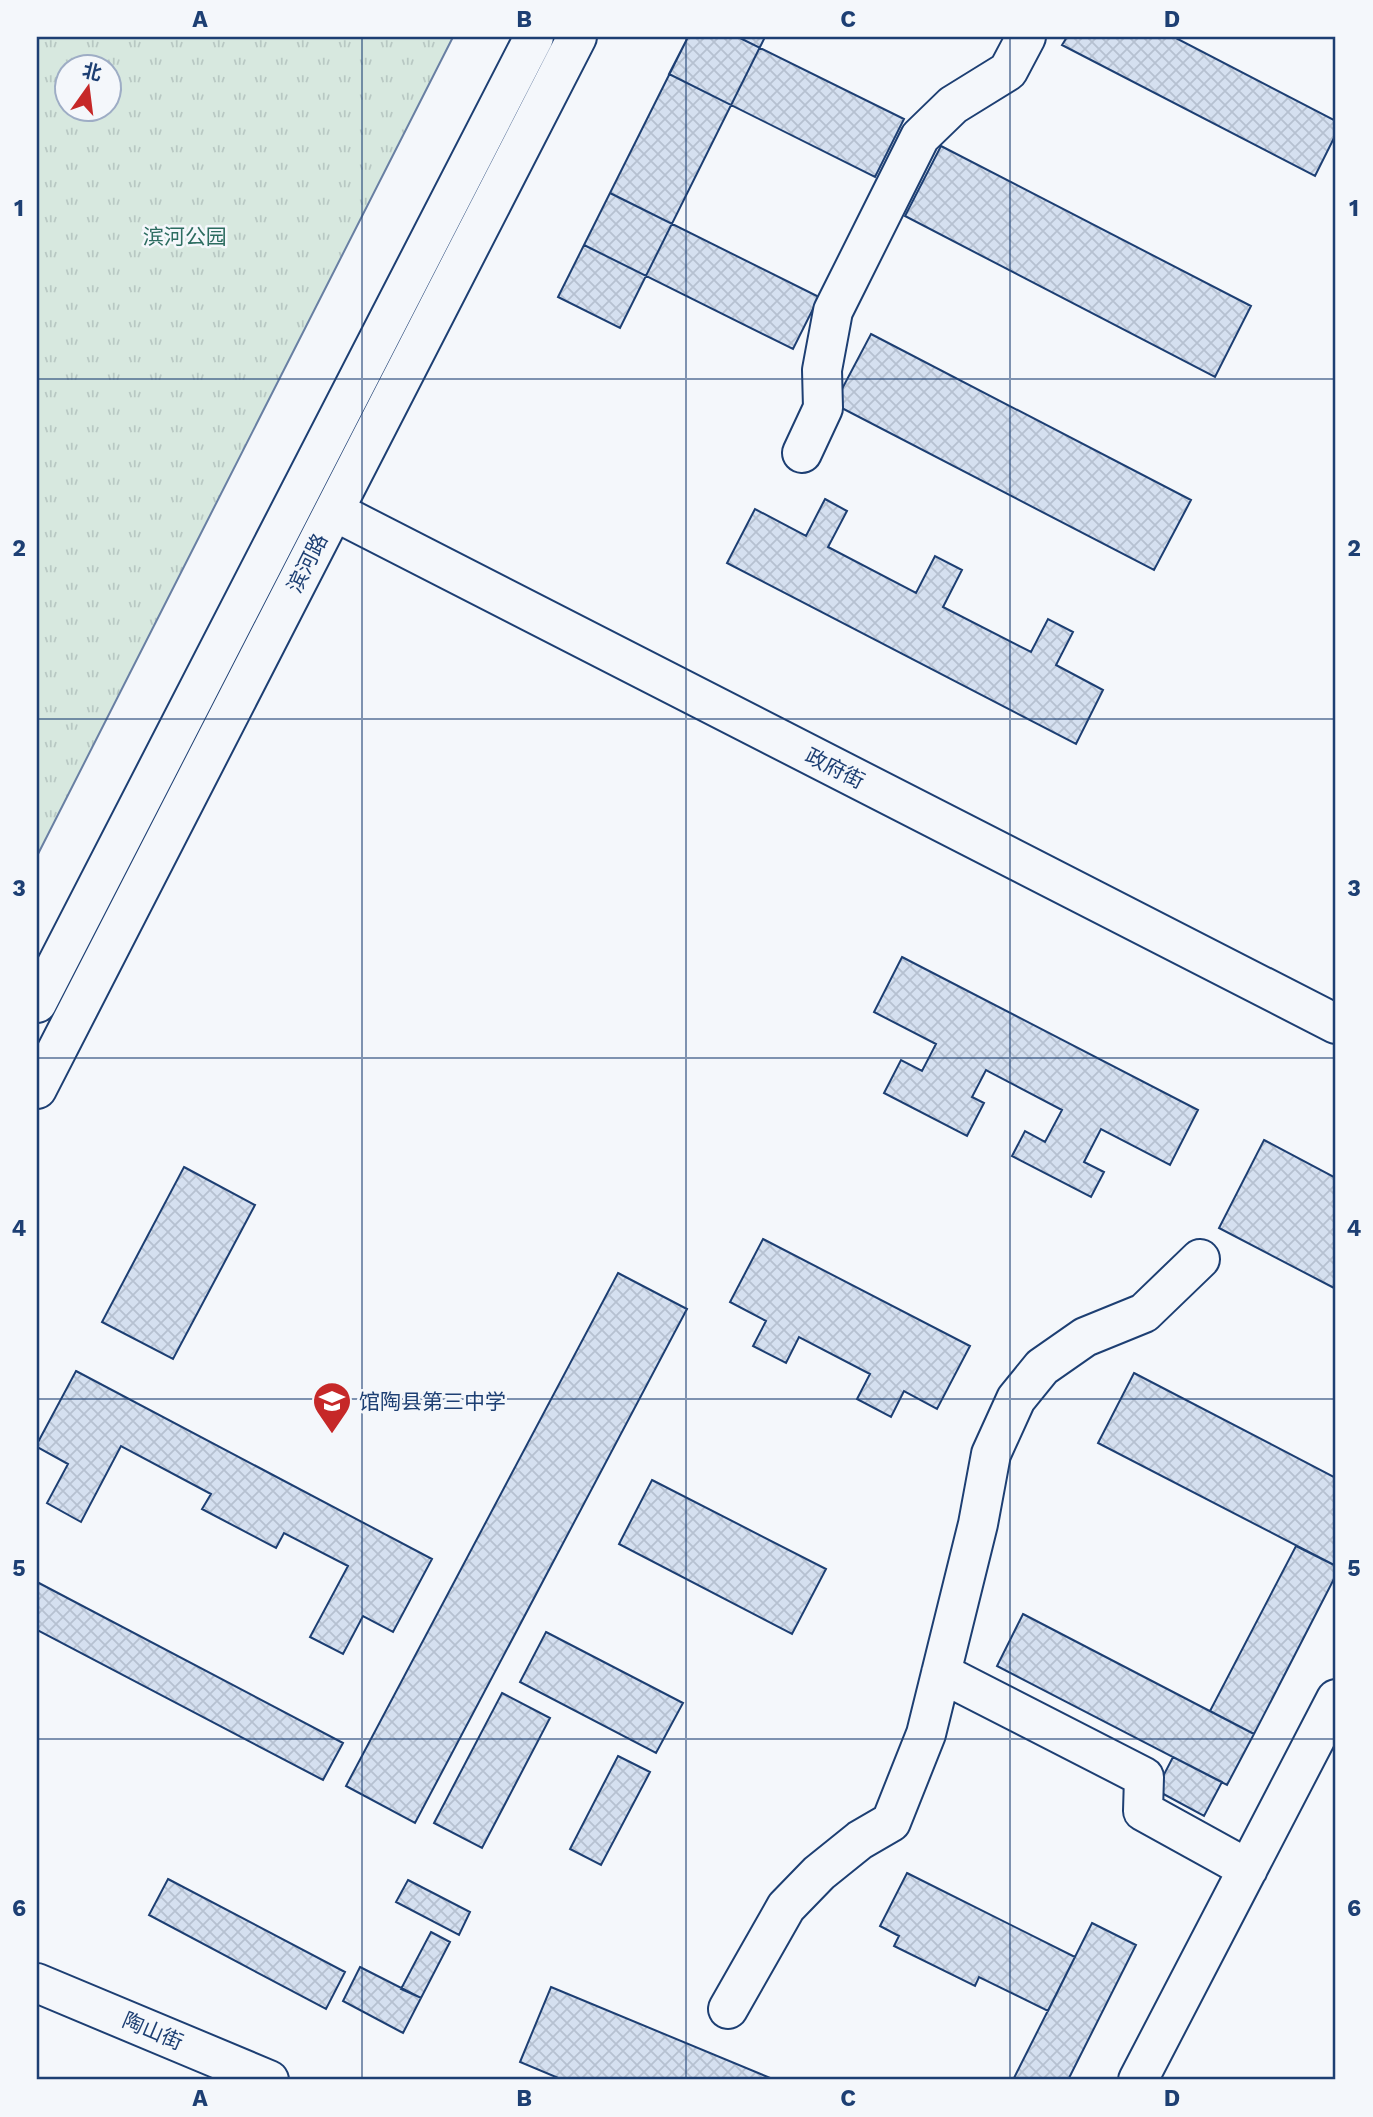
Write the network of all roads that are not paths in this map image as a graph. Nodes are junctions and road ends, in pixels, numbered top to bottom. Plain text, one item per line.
1 (534, 37) edge
2 (577, 37) edge
3 (1026, 37) edge
4 (802, 453) dead end
5 (334, 511) junction
6 (37, 1003) edge
7 (1336, 1024) edge
8 (37, 1089) edge
9 (1200, 1259) dead end
10 (941, 1673) junction
11 (1336, 1699) edge
12 (1248, 1868) junction
13 (37, 1983) edge
14 (727, 2009) dead end
15 (269, 2080) edge
16 (1138, 2080) edge

1 - 6 street, 滨河路
2 - 5 street, 滨河路
3 - 4 street
5 - 7 street, 政府街
5 - 8 street, 滨河路
9 - 10 street
10 - 12 street
10 - 14 street
11 - 12 street
12 - 16 street
13 - 15 street, 陶山街

